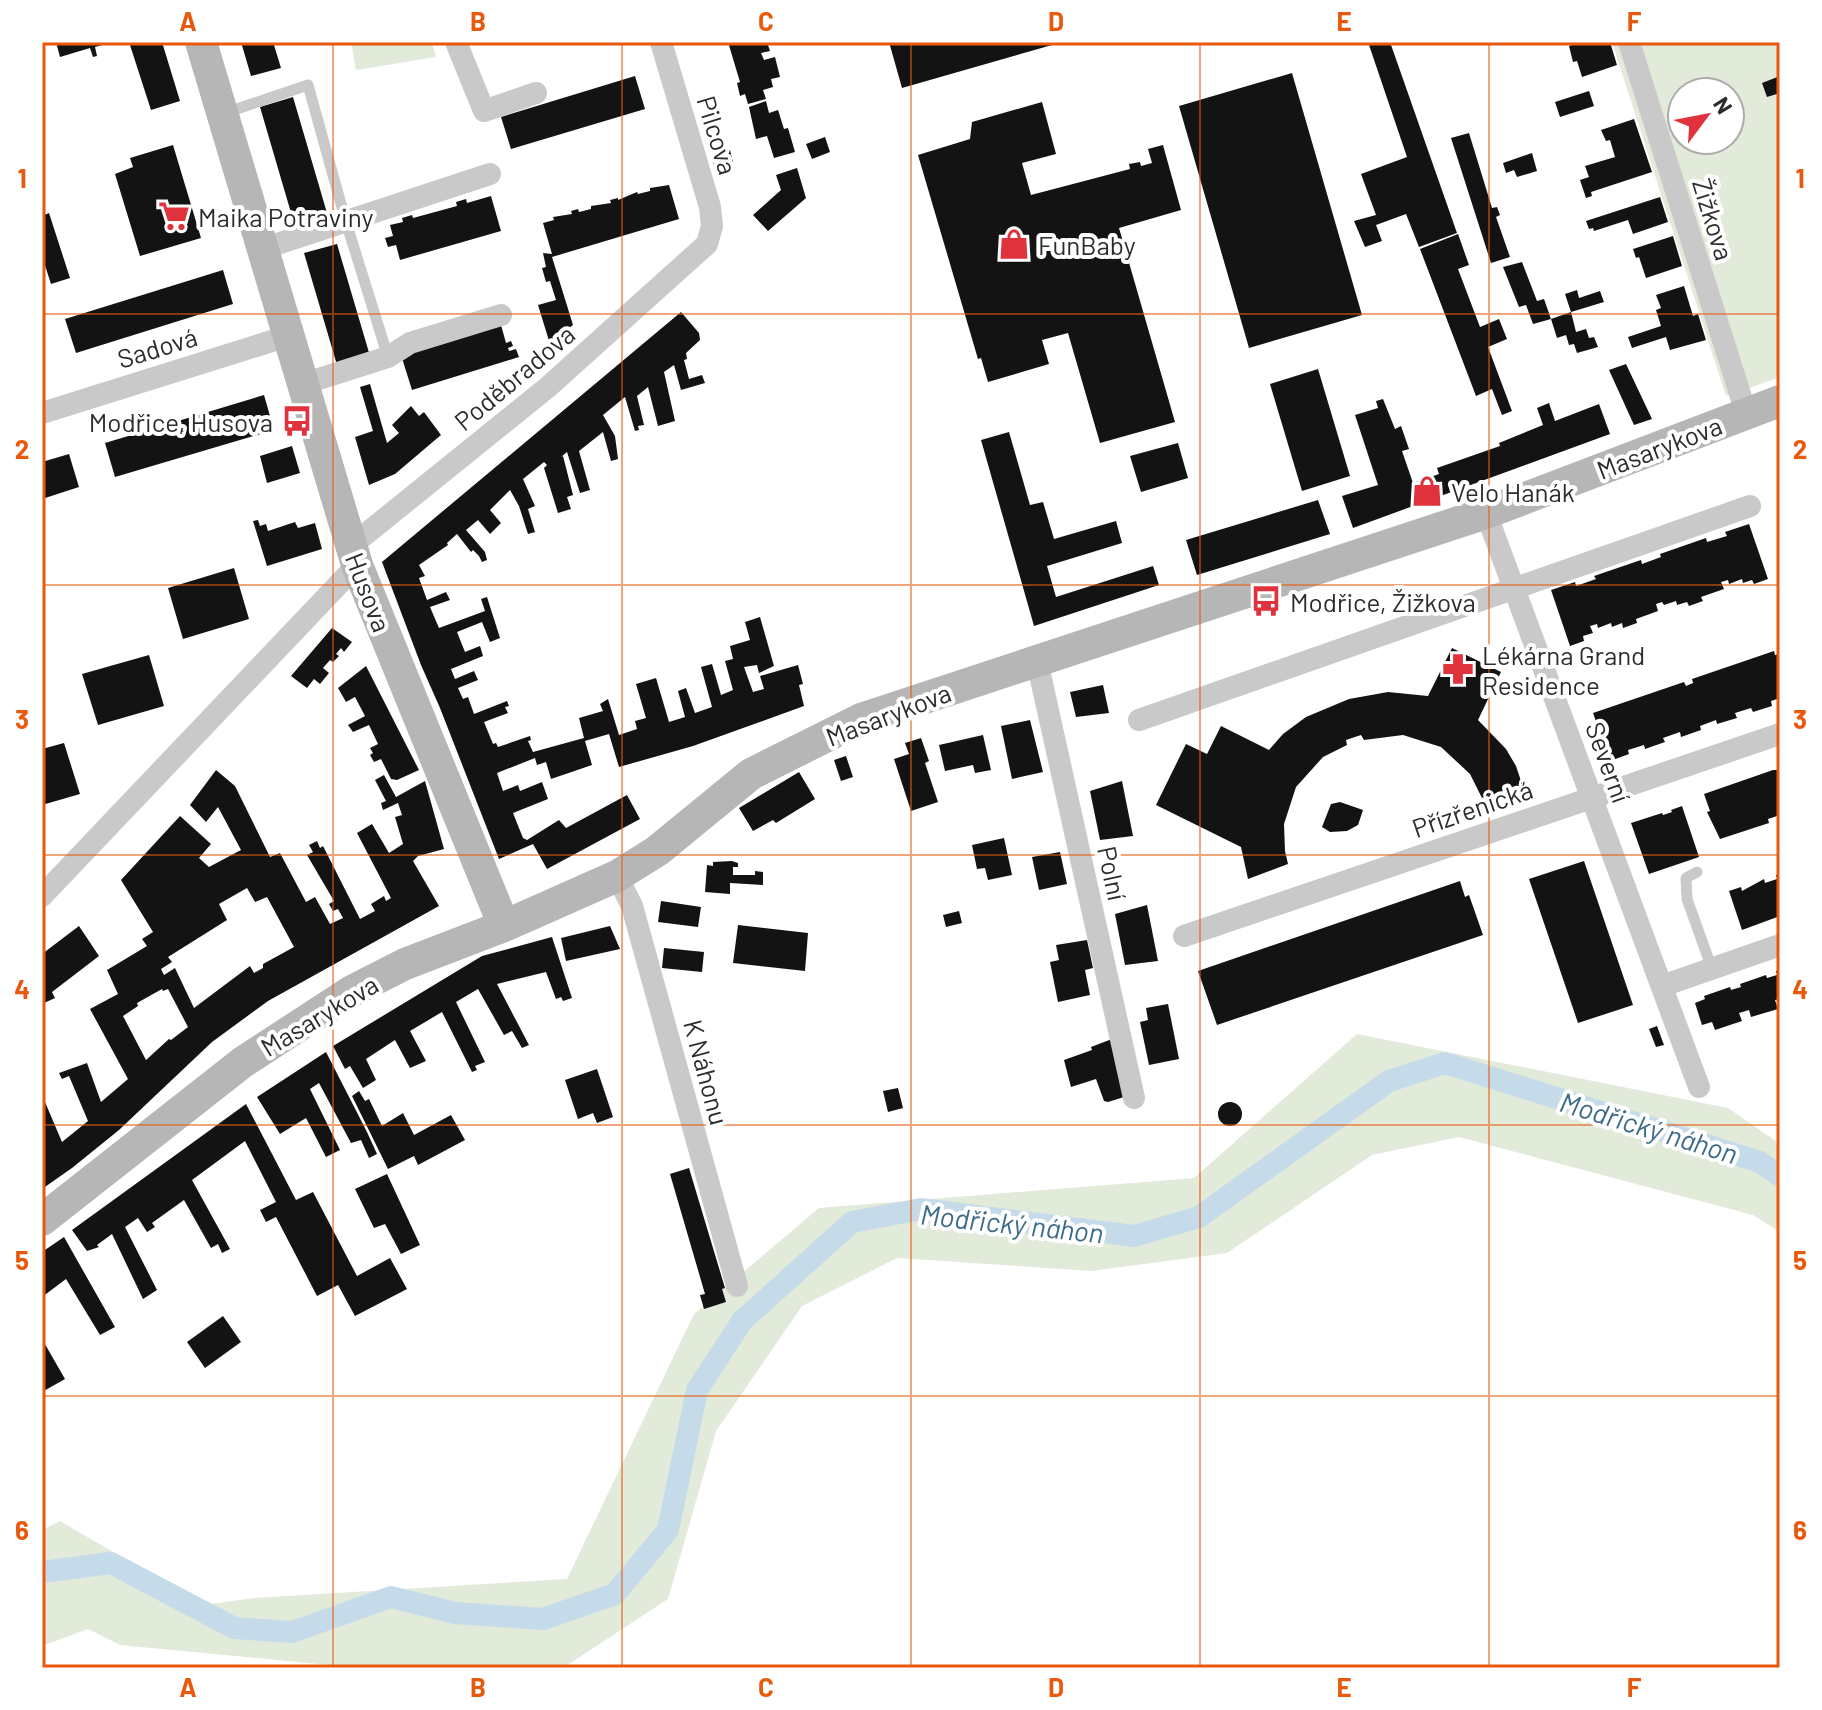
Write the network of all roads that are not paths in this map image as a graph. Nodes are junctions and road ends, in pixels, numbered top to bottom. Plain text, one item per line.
1 (201, 42) edge
2 (456, 42) edge
3 (661, 42) edge
4 (1629, 42) edge
5 (536, 93) dead end
6 (222, 114) junction
7 (490, 174) dead end
8 (346, 222) junction
9 (707, 244) joint
10 (262, 249) junction
11 (501, 315) dead end
12 (288, 336) junction
13 (388, 357) junction
14 (303, 384) junction
15 (1780, 401) edge
16 (42, 413) edge
17 (1746, 413) junction
18 (1750, 506) dead end
19 (1486, 513) junction
20 (354, 556) junction
21 (1515, 589) junction
22 (1037, 661) junction
23 (1139, 720) dead end
24 (1780, 734) edge
25 (1591, 797) junction
26 (1697, 872) dead end
27 (617, 876) junction
28 (42, 896) edge
29 (504, 926) junction
30 (1184, 936) dead end
31 (1780, 945) edge
32 (1712, 969) junction
33 (1662, 986) junction
34 (1699, 1087) dead end
35 (1134, 1098) dead end
36 (42, 1220) edge
37 (737, 1286) dead end

1 - 6 street, Husova
2 - 5 street
3 - 9 street, Pilcova
4 - 17 street, Žižkova
6 - 8 lane
6 - 10 street, Husova
7 - 8 street
8 - 10 street
8 - 13 lane
9 - 20 street, Poděbradova
10 - 12 street, Husova
11 - 13 street
12 - 14 street, Husova
12 - 16 street, Sadová
13 - 14 street
14 - 20 street, Husova
15 - 17 street, Masarykova
17 - 19 street, Masarykova
18 - 21 street
19 - 21 street, Severní
19 - 22 street, Masarykova
20 - 28 street, Poděbradova
20 - 29 street, Husova
21 - 23 street
21 - 25 street, Severní
22 - 27 street, Masarykova
22 - 35 street, Polní
24 - 25 street, Přízřenická
25 - 30 street, Přízřenická
25 - 33 street, Severní
26 - 32 lane
27 - 29 street, Masarykova
27 - 37 street, K Náhonu
29 - 36 street, Masarykova
31 - 32 street
32 - 33 street
33 - 34 street, Severní

